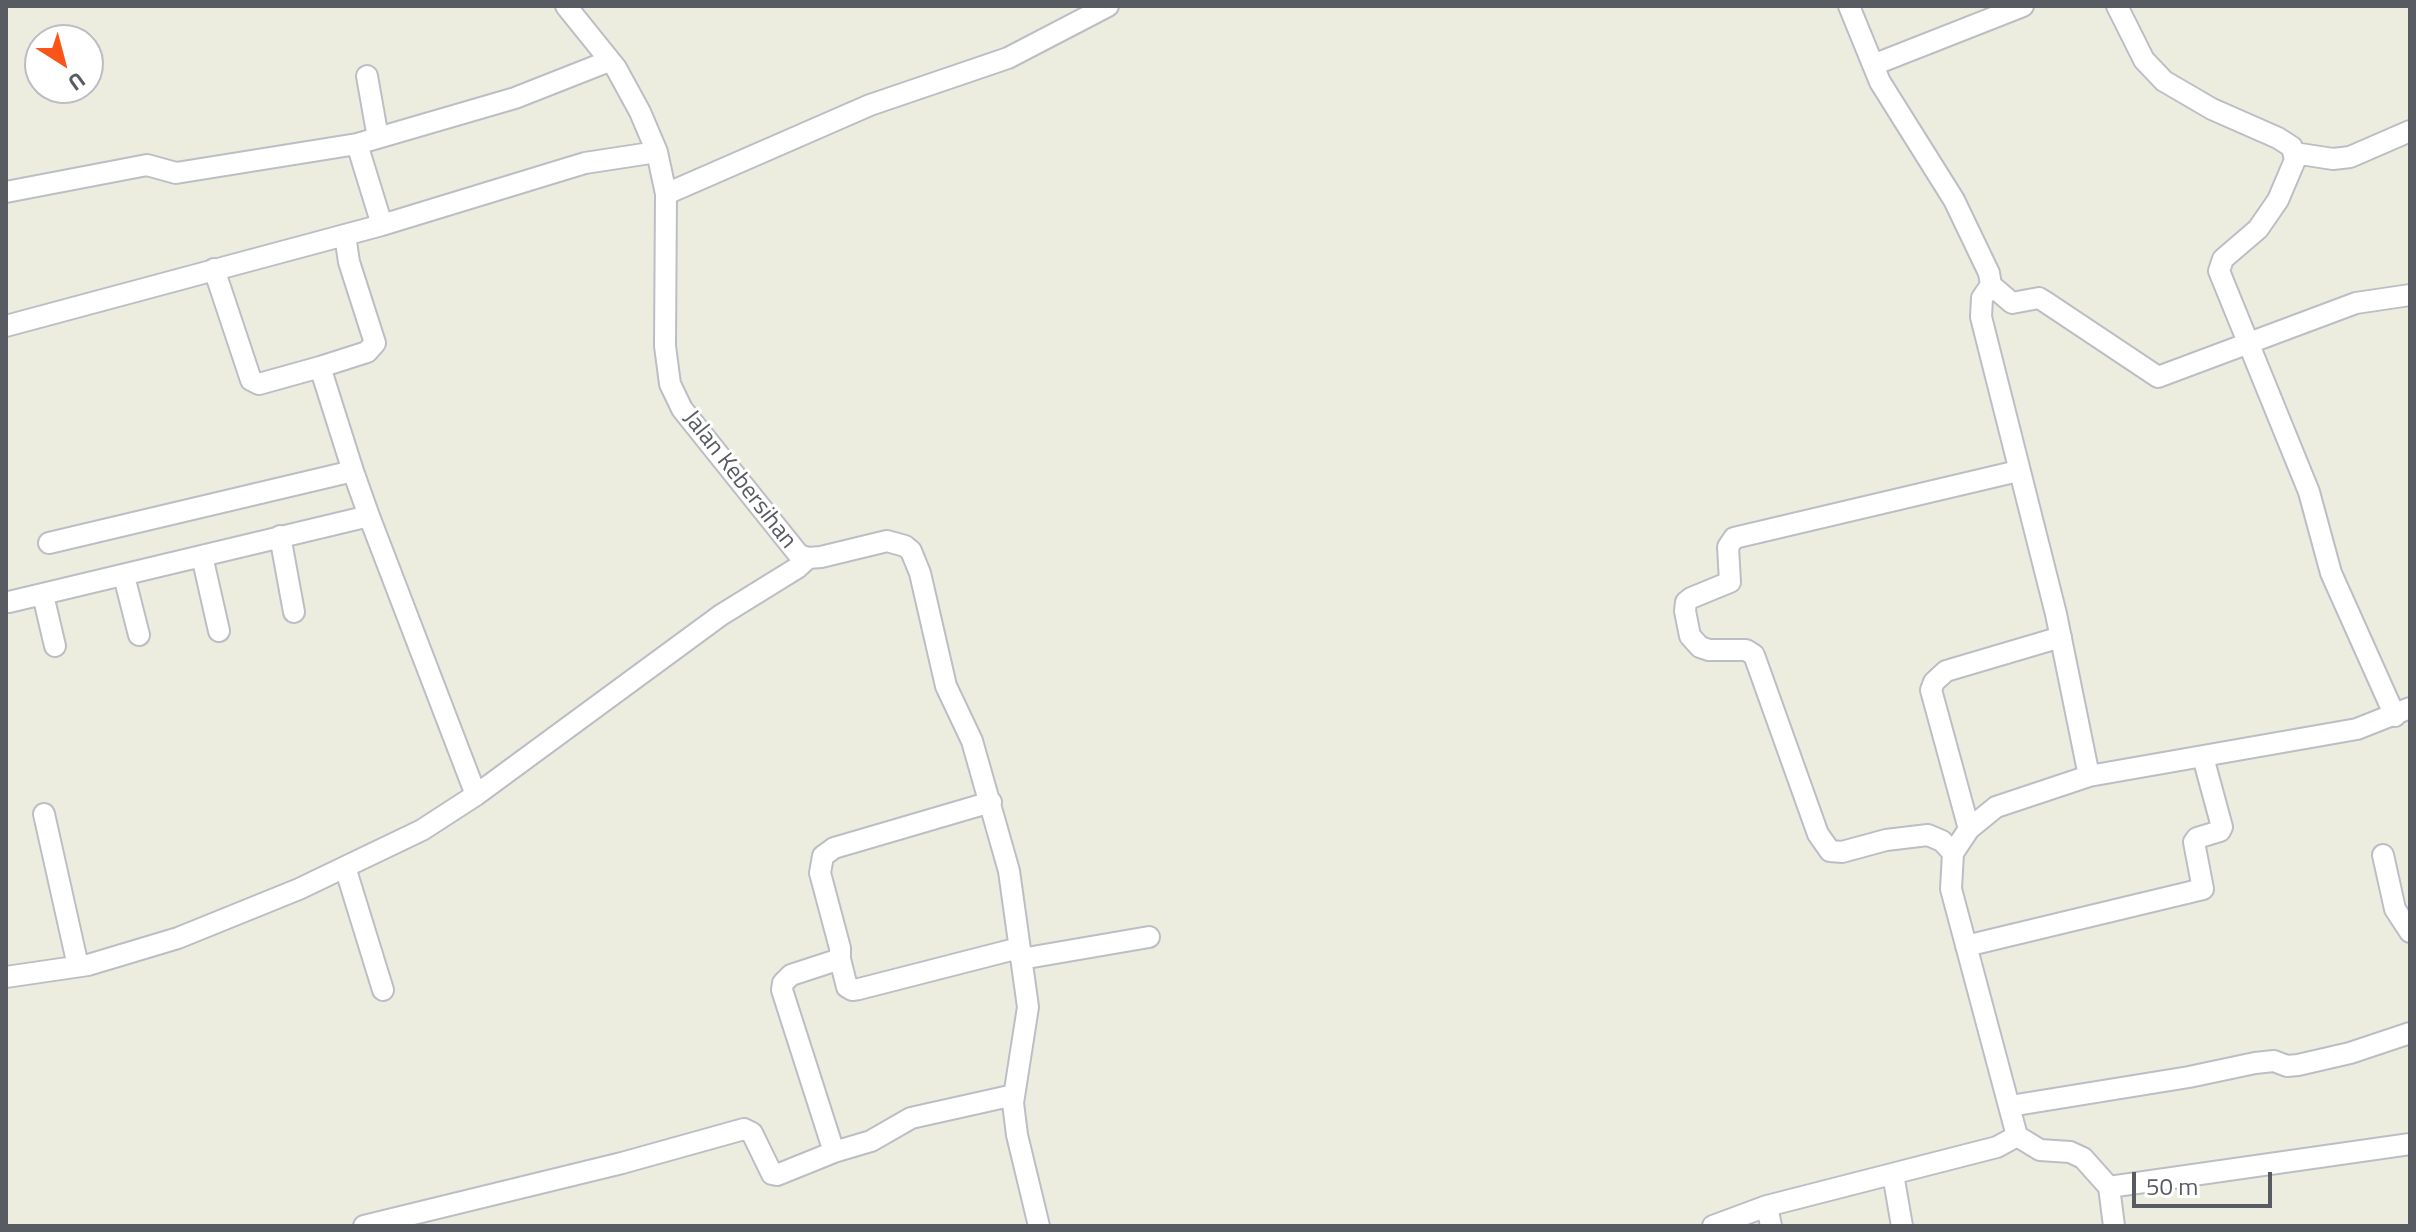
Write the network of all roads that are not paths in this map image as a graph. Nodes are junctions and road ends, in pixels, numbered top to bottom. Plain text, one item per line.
1 (566, 6) edge
2 (1108, 6) edge
3 (1849, 6) edge
4 (2023, 6) edge
5 (2117, 6) edge
6 (609, 61) junction
7 (1873, 65) junction
8 (367, 76) dead end
9 (2410, 131) edge
10 (378, 138) junction
11 (357, 144) junction
12 (657, 152) junction
13 (2294, 153) junction
14 (6, 192) edge
15 (666, 194) junction
16 (382, 225) junction
17 (345, 235) junction
18 (214, 269) junction
19 (1991, 285) junction
20 (2410, 296) edge
21 (6, 326) edge
22 (2248, 343) junction
23 (320, 367) junction
24 (353, 471) junction
25 (2018, 471) junction
26 (369, 516) junction
27 (280, 536) junction
28 (49, 543) dead end
29 (202, 556) junction
30 (808, 558) junction
31 (124, 576) junction
32 (43, 595) junction
33 (9, 602) dead end
34 (294, 612) dead end
35 (219, 631) dead end
36 (139, 635) dead end
37 (2061, 637) junction
38 (55, 646) dead end
39 (2402, 712) edge
40 (2203, 757) junction
41 (2089, 776) junction
42 (476, 795) junction
43 (991, 802) junction
44 (44, 814) dead end
45 (1969, 829) junction
46 (1953, 853) junction
47 (2383, 855) dead end
48 (345, 867) junction
49 (2410, 932) edge
50 (1149, 937) dead end
51 (1966, 946) junction
52 (1020, 953) junction
53 (840, 959) junction
54 (78, 966) junction
55 (6, 977) edge
56 (383, 990) dead end
57 (2410, 1033) edge
58 (1014, 1095) junction
59 (2010, 1106) junction
60 (2017, 1136) junction
61 (2410, 1144) edge
62 (834, 1152) junction
63 (1893, 1174) junction
64 (2109, 1187) junction
65 (1769, 1216) edge
66 (364, 1226) edge
67 (1039, 1226) edge
68 (1713, 1226) edge
69 (1902, 1226) edge
70 (2114, 1226) edge

1 - 6 street, Jalan Kebersihan
2 - 15 street
3 - 7 street
4 - 7 street
5 - 13 street
6 - 10 street
6 - 12 street, Jalan Kebersihan
7 - 19 street
8 - 10 street
9 - 13 street
10 - 11 street
11 - 14 street
11 - 16 street
12 - 15 street, Jalan Kebersihan
12 - 16 street
13 - 22 street
15 - 30 street, Jalan Kebersihan
16 - 17 street
17 - 18 street
17 - 23 street
18 - 21 street
18 - 23 street
19 - 22 street
19 - 25 street
20 - 22 street
22 - 39 street
23 - 24 street
24 - 26 street
24 - 28 street
25 - 37 street
25 - 46 street
26 - 27 street
26 - 42 street
27 - 29 street
27 - 34 street
29 - 31 street
29 - 35 street
30 - 42 street
30 - 43 street, Jalan Kebersihan
31 - 32 street
31 - 36 street
32 - 33 street
32 - 38 street
37 - 41 street
37 - 45 street
39 - 40 street
40 - 41 street
40 - 51 street
41 - 45 street
42 - 48 street
43 - 52 street, Jalan Kebersihan
43 - 53 street
44 - 54 street
45 - 46 street
46 - 51 street
47 - 49 street
48 - 54 street
48 - 56 street
50 - 52 street
51 - 59 street
52 - 53 street
52 - 58 street, Jalan Kebersihan
53 - 62 street
54 - 55 street
57 - 59 street
58 - 62 street
58 - 67 street, Jalan Kebersihan
59 - 60 street
60 - 63 street
60 - 64 street
61 - 64 street
62 - 66 street
63 - 65 street
63 - 69 street
64 - 70 street
65 - 68 street

